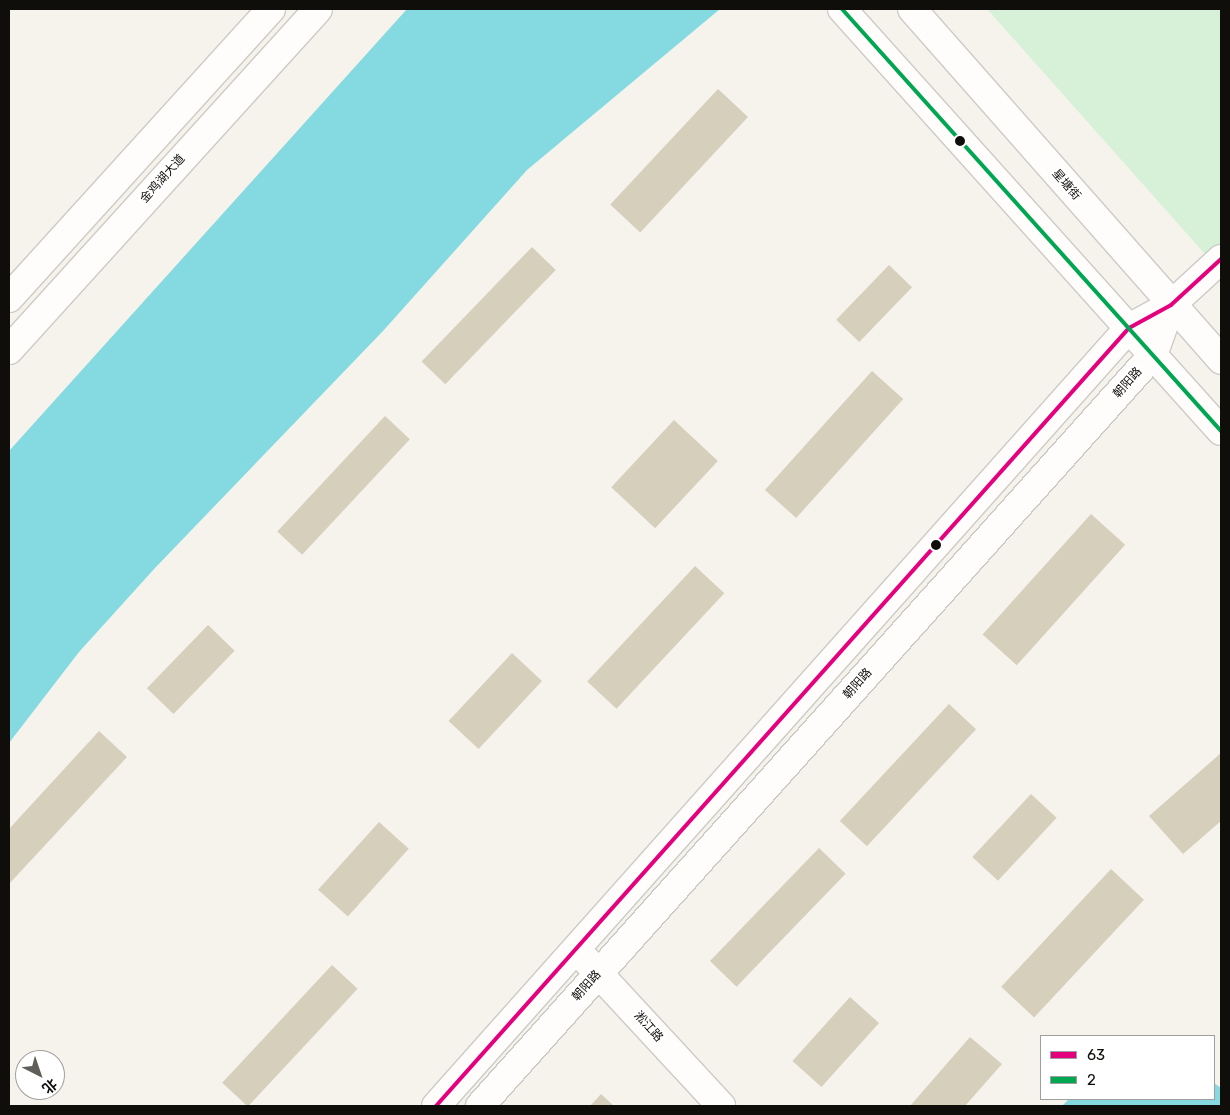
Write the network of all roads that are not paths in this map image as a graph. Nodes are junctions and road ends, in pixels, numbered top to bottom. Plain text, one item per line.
1 (271, 9) edge
2 (318, 9) edge
3 (842, 9) edge
4 (912, 9) edge
5 (1221, 259) edge
6 (9, 298) edge
7 (1171, 305) junction
8 (1129, 328) junction
9 (9, 350) edge
10 (1153, 355) junction
11 (1221, 360) edge
12 (1221, 431) edge
13 (575, 948) junction
14 (599, 973) junction
15 (436, 1106) edge
16 (480, 1106) edge
17 (720, 1106) edge

1 - 6 street
2 - 9 street, 金鸡湖大道
3 - 8 street
4 - 7 street, 星塘街
5 - 7 street
7 - 8 street
7 - 10 street, 朝阳路
7 - 11 street, 星塘街
8 - 10 street
8 - 13 street
10 - 12 street
10 - 14 street, 朝阳路
13 - 14 street, 淞江路
13 - 15 street
14 - 16 street, 朝阳路
14 - 17 street, 淞江路

